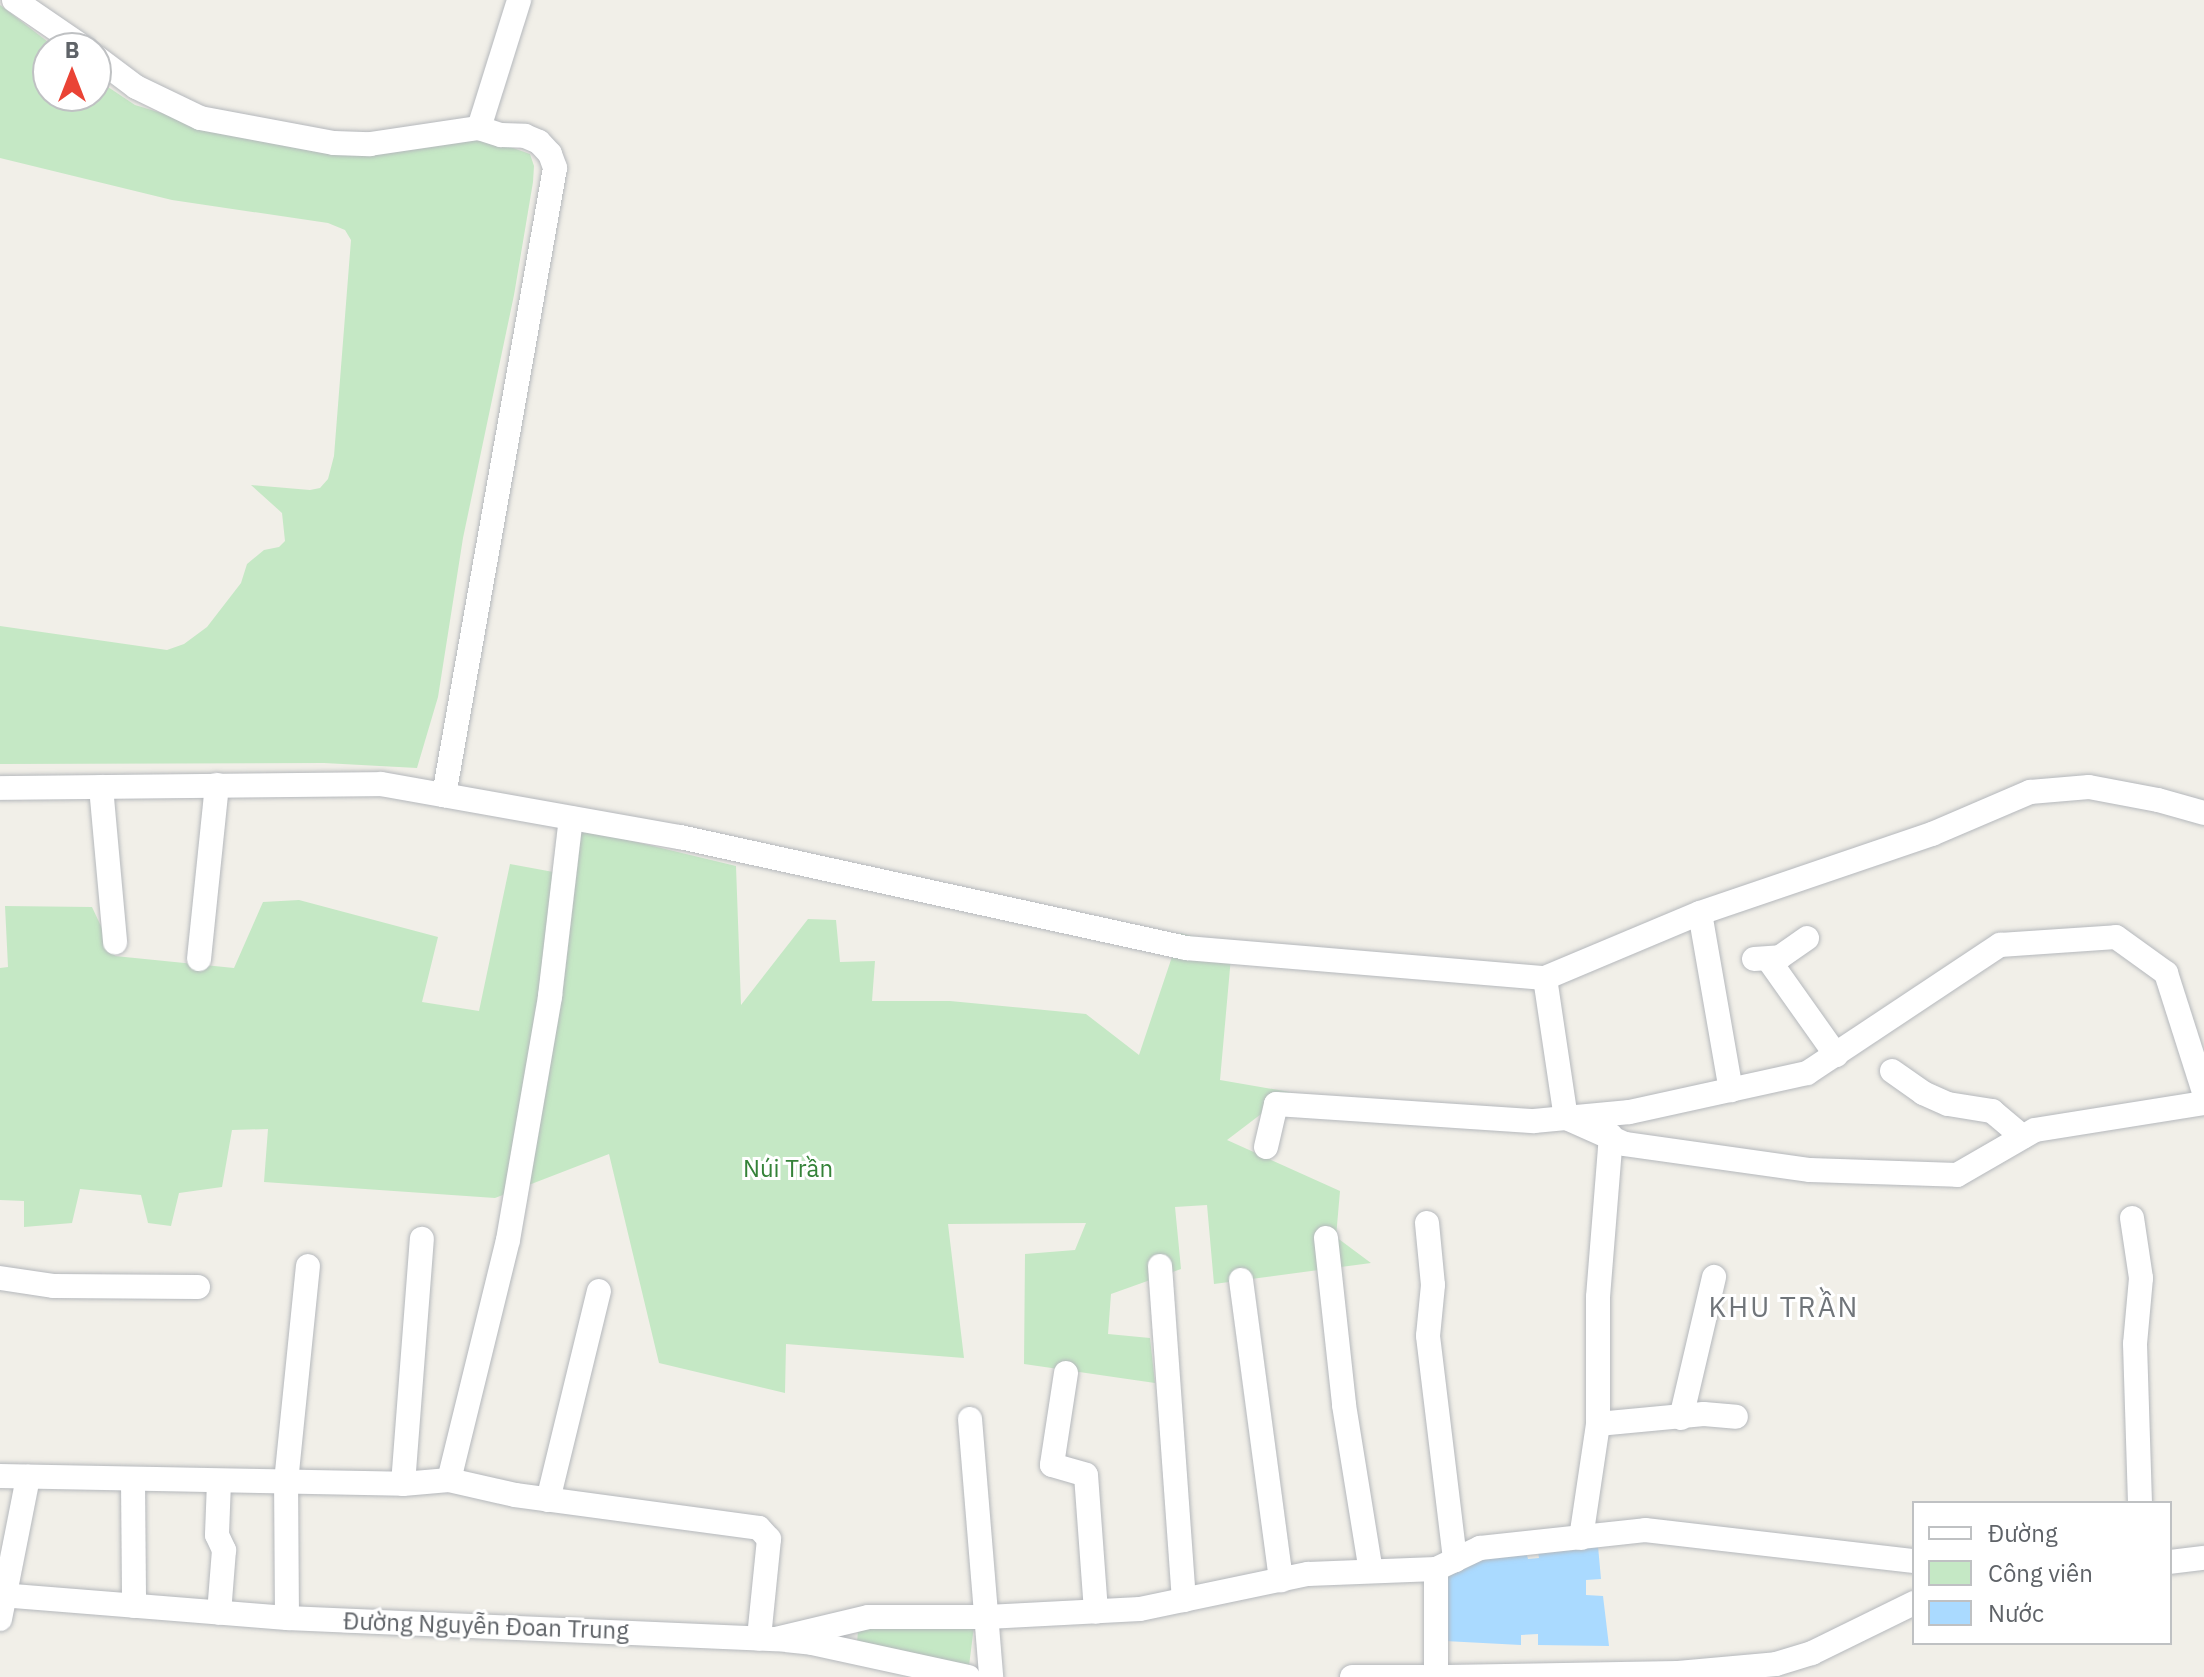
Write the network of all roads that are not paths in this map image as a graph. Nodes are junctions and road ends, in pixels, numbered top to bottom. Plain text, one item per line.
1 (14, 0) edge
2 (519, 0) edge
3 (61, 32) edge
4 (112, 69) edge
5 (479, 128) junction
6 (217, 785) junction
7 (101, 787) junction
8 (0, 788) edge
9 (444, 795) junction
10 (2204, 813) edge
11 (571, 818) junction
12 (1700, 913) junction
13 (1807, 938) dead end
14 (115, 942) dead end
15 (199, 959) dead end
16 (1545, 978) junction
17 (1836, 1055) junction
18 (1892, 1071) dead end
19 (1731, 1090) junction
20 (2204, 1092) edge
21 (2204, 1103) edge
22 (1566, 1118) junction
23 (1611, 1136) junction
24 (2023, 1137) junction
25 (1266, 1147) dead end
26 (2132, 1218) dead end
27 (1427, 1223) dead end
28 (1326, 1238) dead end
29 (422, 1239) dead end
30 (308, 1266) dead end
31 (1160, 1266) dead end
32 (1714, 1277) dead end
33 (0, 1278) edge
34 (1241, 1280) dead end
35 (198, 1287) dead end
36 (599, 1291) dead end
37 (1066, 1373) dead end
38 (1736, 1417) dead end
39 (1681, 1418) junction
40 (970, 1419) dead end
41 (1598, 1424) junction
42 (0, 1476) edge
43 (28, 1477) junction
44 (133, 1480) junction
45 (449, 1480) junction
46 (219, 1482) junction
47 (286, 1482) junction
48 (403, 1484) junction
49 (548, 1500) junction
50 (2140, 1501) edge
51 (1581, 1538) junction
52 (2204, 1558) edge
53 (1912, 1561) edge
54 (2172, 1562) edge
55 (1445, 1564) junction
56 (1371, 1571) junction
57 (1281, 1580) junction
58 (1184, 1600) junction
59 (2, 1603) edge
60 (1912, 1604) edge
61 (134, 1606) junction
62 (1096, 1612) junction
63 (219, 1613) junction
64 (987, 1617) junction
65 (287, 1618) junction
66 (767, 1638) junction
67 (968, 1677) edge
68 (991, 1677) edge
69 (1352, 1677) edge
70 (1423, 1677) edge
71 (1436, 1677) edge
72 (1448, 1677) edge

1 - 3 street
2 - 5 street
4 - 5 street
5 - 9 street
6 - 7 street
6 - 9 street
6 - 15 street
7 - 8 street
7 - 14 street
9 - 11 street
10 - 12 street
11 - 16 street
11 - 45 street
12 - 16 street
12 - 19 street
13 - 17 street
16 - 22 street
17 - 19 street
17 - 20 street
18 - 24 street
19 - 22 street
21 - 24 street
22 - 23 street
22 - 25 street
23 - 24 street
23 - 41 street
26 - 50 street
27 - 55 street
28 - 56 street
29 - 48 street
30 - 47 street
31 - 58 street
32 - 39 street
33 - 35 street
34 - 57 street
36 - 49 street
37 - 62 street
38 - 39 street
39 - 41 street
40 - 64 street
41 - 51 street
42 - 43 street
43 - 44 street
43 - 59 street
44 - 46 street
44 - 61 street
45 - 48 street
45 - 49 street
46 - 47 street
46 - 63 street
47 - 48 street
47 - 65 street
49 - 66 street
51 - 53 street
51 - 55 street
52 - 54 street
55 - 56 street
55 - 71 street
56 - 57 street
57 - 58 street
58 - 62 street
59 - 61 street, Đường Nguyễn Đoan Trung
60 - 72 street
61 - 63 street, Đường Nguyễn Đoan Trung
62 - 64 street
63 - 65 street, Đường Nguyễn Đoan Trung
64 - 66 street
64 - 68 street
65 - 66 street, Đường Nguyễn Đoan Trung
66 - 67 street, Đường Nguyễn Đoan Trung
69 - 70 street

